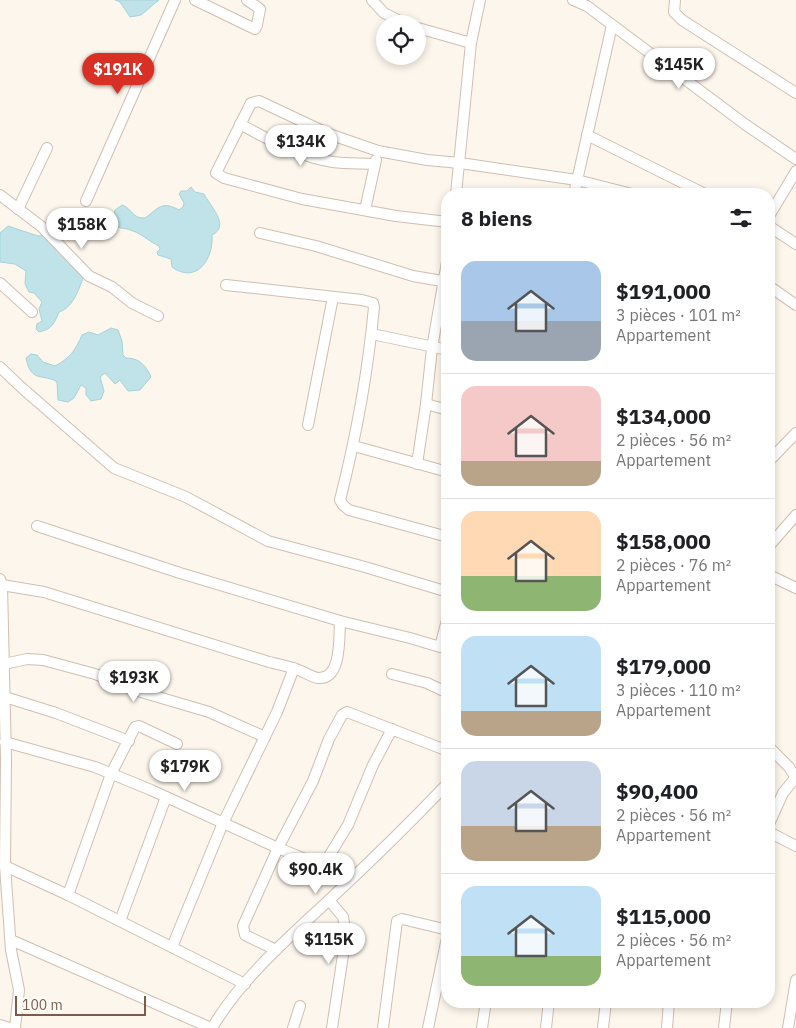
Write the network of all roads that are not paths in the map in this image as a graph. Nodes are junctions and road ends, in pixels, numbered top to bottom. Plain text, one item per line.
1 (175, 0) edge
2 (195, 0) edge
3 (247, 0) edge
4 (372, 0) edge
5 (480, 0) edge
6 (574, 0) edge
7 (675, 0) edge
8 (388, 15) edge
9 (612, 24) junction
10 (426, 30) edge
11 (471, 43) junction
12 (796, 93) edge
13 (240, 124) junction
14 (586, 135) junction
15 (47, 148) dead end
16 (378, 151) junction
17 (796, 159) edge
18 (460, 163) junction
19 (375, 164) junction
20 (796, 170) edge
21 (577, 180) junction
22 (457, 188) edge
23 (575, 188) edge
24 (608, 188) edge
25 (693, 188) edge
26 (0, 195) edge
27 (86, 201) dead end
28 (775, 206) edge
29 (18, 208) junction
30 (365, 210) junction
31 (441, 221) edge
32 (775, 230) edge
33 (260, 233) dead end
34 (796, 244) edge
35 (441, 281) edge
36 (0, 283) edge
37 (226, 286) dead end
38 (775, 290) edge
39 (333, 297) junction
40 (796, 305) edge
41 (441, 306) edge
42 (32, 312) dead end
43 (158, 316) dead end
44 (372, 334) junction
45 (432, 348) junction
46 (441, 349) edge
47 (1, 369) edge
48 (426, 404) junction
49 (441, 408) edge
50 (308, 425) dead end
51 (796, 433) edge
52 (354, 446) junction
53 (775, 455) edge
54 (417, 464) junction
55 (441, 470) edge
56 (796, 515) edge
57 (38, 526) dead end
58 (441, 535) edge
59 (775, 539) edge
60 (775, 578) edge
61 (1, 582) edge
62 (796, 588) edge
63 (441, 590) edge
64 (340, 621) junction
65 (441, 647) edge
66 (3, 657) edge
67 (294, 668) junction
68 (392, 674) dead end
69 (441, 690) edge
70 (2, 698) edge
71 (392, 729) junction
72 (265, 737) junction
73 (128, 741) junction
74 (5, 742) junction
75 (177, 744) dead end
76 (441, 748) edge
77 (775, 753) edge
78 (111, 774) junction
79 (796, 778) edge
80 (2, 786) edge
81 (441, 791) edge
82 (166, 797) junction
83 (775, 811) edge
84 (223, 823) junction
85 (2, 835) edge
86 (775, 835) edge
87 (796, 846) edge
88 (278, 848) junction
89 (5, 866) junction
90 (322, 866) junction
91 (352, 878) junction
92 (3, 889) edge
93 (68, 895) junction
94 (330, 900) junction
95 (120, 921) junction
96 (441, 929) edge
97 (11, 940) junction
98 (172, 946) junction
99 (276, 950) junction
100 (441, 965) edge
101 (796, 980) edge
102 (245, 984) junction
103 (300, 1006) dead end
104 (485, 1008) edge
105 (548, 1008) edge
106 (605, 1008) edge
107 (668, 1008) edge
108 (726, 1008) edge
109 (0, 1025) edge
110 (9, 1028) edge
111 (15, 1028) edge
112 (212, 1028) edge
113 (293, 1028) edge
114 (332, 1028) edge
115 (383, 1028) edge
116 (428, 1028) edge
117 (482, 1028) edge
118 (546, 1028) edge
119 (603, 1028) edge
120 (667, 1028) edge
121 (724, 1028) edge
122 (788, 1028) edge

1 - 27 street
2 - 3 street
4 - 8 street
5 - 11 street
6 - 9 street
7 - 12 street
9 - 14 street
9 - 17 street
10 - 11 street
11 - 18 street
13 - 16 street
13 - 19 street
13 - 30 street
14 - 21 street
14 - 25 street
15 - 29 street
16 - 18 street
16 - 19 street
18 - 21 street
18 - 22 street
19 - 30 street
20 - 28 street
21 - 23 street
21 - 24 street
26 - 29 street
29 - 43 street
30 - 31 street
32 - 34 street
33 - 35 street
36 - 42 street
37 - 39 street
38 - 40 street
39 - 44 street
39 - 50 street
41 - 45 street
44 - 45 street
44 - 52 street
45 - 46 street
45 - 48 street
47 - 63 street
48 - 49 street
48 - 54 street
51 - 53 street
52 - 54 street
52 - 58 street
54 - 55 street
56 - 59 street
57 - 64 street
60 - 62 street
61 - 66 street
61 - 67 street
64 - 65 street
64 - 67 street
66 - 70 street
66 - 72 street
67 - 72 street
68 - 69 street
70 - 73 street
70 - 74 street
71 - 76 street
71 - 88 street
71 - 90 street
72 - 84 street
73 - 75 street
73 - 78 street
74 - 78 street
74 - 80 street
77 - 79 street
78 - 82 street
78 - 93 street
79 - 83 street
80 - 85 street
81 - 91 street
82 - 84 street
82 - 95 street
84 - 88 street
84 - 98 street
85 - 89 street
86 - 87 street
88 - 90 street
88 - 99 street
89 - 92 street
89 - 93 street
90 - 91 street
91 - 94 street
92 - 97 street
93 - 95 street
94 - 99 street
94 - 114 street
95 - 98 street
96 - 115 street
97 - 111 street
97 - 112 street
98 - 102 street
99 - 102 street
100 - 116 street
101 - 122 street
102 - 112 street
103 - 113 street
104 - 117 street
105 - 118 street
106 - 119 street
107 - 120 street
108 - 121 street
109 - 110 street

